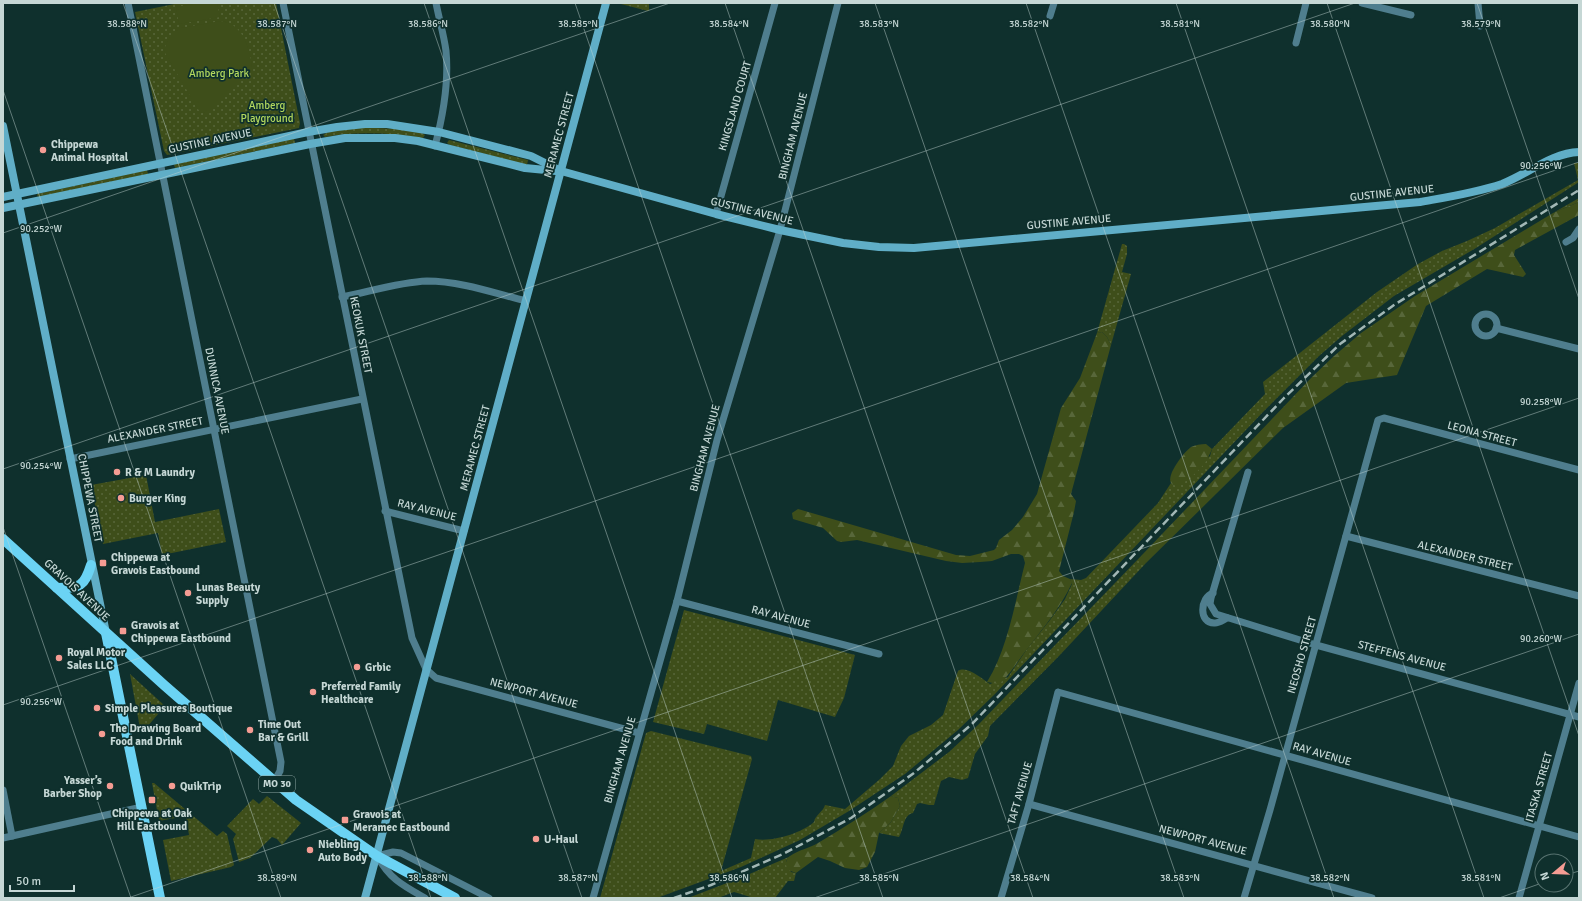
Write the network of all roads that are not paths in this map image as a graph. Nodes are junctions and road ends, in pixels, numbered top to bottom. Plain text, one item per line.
1 (128, 3) edge
2 (283, 3) edge
3 (436, 3) edge
4 (606, 3) edge
5 (775, 3) edge
6 (838, 3) edge
7 (1054, 3) edge
8 (1306, 3) edge
9 (1362, 3) edge
10 (1478, 3) edge
11 (1411, 15) dead end
12 (1050, 16) dead end
13 (1480, 26) dead end
14 (1296, 43) dead end
15 (3, 126) edge
16 (308, 132) junction
17 (439, 132) junction
18 (310, 144) junction
19 (435, 146) junction
20 (1579, 152) edge
21 (160, 162) junction
22 (560, 171) junction
23 (162, 175) junction
24 (17, 194) junction
25 (3, 196) edge
26 (19, 205) junction
27 (3, 208) edge
28 (716, 214) junction
29 (1579, 229) edge
30 (780, 230) junction
31 (1566, 242) dead end
32 (342, 297) junction
33 (526, 301) junction
34 (1496, 328) dead end
35 (1579, 349) edge
36 (362, 399) junction
37 (1380, 418) joint
38 (214, 430) junction
39 (70, 459) junction
40 (1579, 470) edge
41 (1248, 472) dead end
42 (385, 512) junction
43 (464, 531) junction
44 (1346, 536) junction
45 (5, 544) edge
46 (91, 565) junction
47 (57, 588) junction
48 (1213, 593) junction
49 (1579, 596) edge
50 (677, 601) junction
51 (1227, 618) junction
52 (106, 633) junction
53 (1316, 645) junction
54 (879, 654) dead end
55 (426, 669) junction
56 (1579, 682) edge
57 (1058, 692) joint
58 (1571, 715) junction
59 (1579, 717) edge
60 (640, 733) junction
61 (1285, 755) junction
62 (274, 782) junction
63 (3, 790) edge
64 (1029, 804) junction
65 (142, 807) junction
66 (1539, 826) junction
67 (12, 836) junction
68 (1579, 837) edge
69 (3, 838) edge
70 (377, 856) junction
71 (1254, 865) junction
72 (160, 898) edge
73 (365, 898) edge
74 (425, 898) edge
75 (455, 898) edge
76 (489, 898) edge
77 (593, 898) edge
78 (1001, 898) edge
79 (1244, 898) edge
80 (1372, 898) edge
81 (1519, 898) edge

1 - 21 street, DUNNICA AVENUE
2 - 16 street, KEOKUK STREET
3 - 17 street
4 - 22 street, MERAMEC STREET
5 - 28 street, KINGSLAND COURT
6 - 30 street, BINGHAM AVENUE
7 - 12 street
8 - 14 street
9 - 11 street
10 - 13 street
15 - 24 street, CHIPPEWA STREET
16 - 17 street, GUSTINE AVENUE
16 - 18 street, KEOKUK STREET
16 - 21 street, GUSTINE AVENUE
17 - 19 street
17 - 22 street, GUSTINE AVENUE
18 - 19 street, GUSTINE AVENUE
18 - 23 street, GUSTINE AVENUE
18 - 32 street, KEOKUK STREET
19 - 22 street, GUSTINE AVENUE
20 - 30 street, GUSTINE AVENUE
21 - 23 street, DUNNICA AVENUE
21 - 24 street, GUSTINE AVENUE
22 - 28 street, GUSTINE AVENUE
22 - 33 street, MERAMEC STREET
23 - 26 street, GUSTINE AVENUE
23 - 38 street, DUNNICA AVENUE
24 - 25 street, GUSTINE AVENUE
24 - 26 street, CHIPPEWA STREET
26 - 27 street, GUSTINE AVENUE
26 - 39 street, CHIPPEWA STREET
28 - 30 street, GUSTINE AVENUE
29 - 31 street
30 - 50 street, BINGHAM AVENUE
32 - 33 street
32 - 36 street, KEOKUK STREET
33 - 43 street, MERAMEC STREET
34 - 35 street
36 - 38 street, ALEXANDER STREET
36 - 42 street, KEOKUK STREET
37 - 40 street, LEONA STREET
37 - 44 street, NEOSHO STREET
38 - 39 street, ALEXANDER STREET
38 - 62 street, DUNNICA AVENUE
39 - 46 street, CHIPPEWA STREET
41 - 48 street, STEFFENS AVENUE
42 - 43 street, RAY AVENUE
42 - 55 street, KEOKUK STREET
43 - 55 street, MERAMEC STREET
44 - 49 street, ALEXANDER STREET
44 - 53 street, NEOSHO STREET
45 - 47 main road, GRAVOIS AVENUE / MO 30
46 - 47 main road
46 - 52 street, CHIPPEWA STREET
47 - 52 main road, GRAVOIS AVENUE / MO 30
48 - 51 street, STEFFENS AVENUE
48 - 51 street, STEFFENS AVENUE
50 - 54 street, RAY AVENUE
50 - 60 street, BINGHAM AVENUE
51 - 53 street, STEFFENS AVENUE
52 - 62 main road, GRAVOIS AVENUE / MO 30
52 - 65 main road, CHIPPEWA STREET
53 - 58 street, STEFFENS AVENUE
53 - 61 street, NEOSHO STREET
55 - 60 street, NEWPORT AVENUE
55 - 70 street, MERAMEC STREET
56 - 58 street, ITASKA STREET
57 - 61 street, RAY AVENUE
57 - 64 street, TAFT AVENUE
58 - 59 street, STEFFENS AVENUE
58 - 66 street, ITASKA STREET
60 - 77 street, BINGHAM AVENUE
61 - 66 street, RAY AVENUE
61 - 71 street, NEOSHO STREET
62 - 70 main road, GRAVOIS AVENUE / MO 30
63 - 67 street
64 - 71 street, NEWPORT AVENUE
64 - 78 street, TAFT AVENUE
65 - 67 street
65 - 72 main road, CHIPPEWA STREET
66 - 68 street, RAY AVENUE
66 - 81 street, ITASKA STREET
67 - 69 street
70 - 73 street, MERAMEC STREET
70 - 74 street, GRAVOIS AVENUE
70 - 75 main road, GRAVOIS AVENUE / MO 30
70 - 76 street
71 - 79 street, NEOSHO STREET
71 - 80 street, NEWPORT AVENUE

